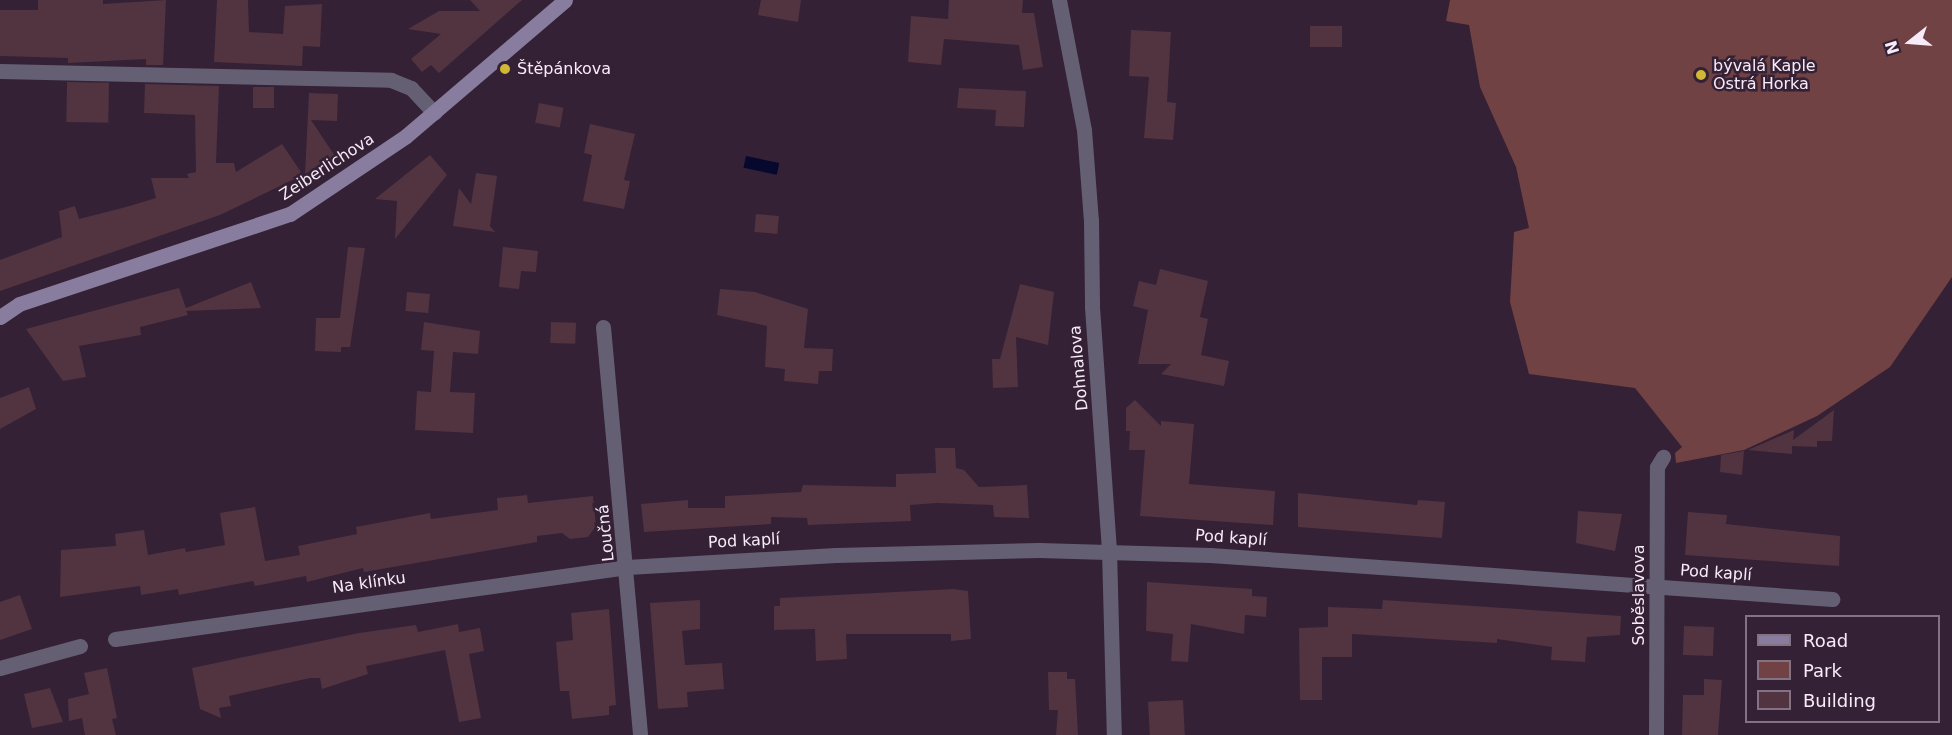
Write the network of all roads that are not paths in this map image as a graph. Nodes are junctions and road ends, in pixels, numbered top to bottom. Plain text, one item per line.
1 (565, 0) edge
2 (1059, 0) edge
3 (0, 71) edge
4 (434, 113) junction
5 (0, 317) edge
6 (603, 327) dead end
7 (1663, 457) dead end
8 (1109, 550) junction
9 (627, 567) junction
10 (1657, 588) junction
11 (1832, 599) dead end
12 (116, 639) dead end
13 (80, 646) dead end
14 (0, 668) edge
15 (640, 735) edge
16 (1114, 735) edge
17 (1656, 735) edge

1 - 4 street, Zeiberlichova
2 - 8 street, Dohnalova
3 - 4 street
4 - 5 street, Zeiberlichova
6 - 9 street, Loučná
7 - 10 street, Soběslavova
8 - 9 street, Pod kaplí
8 - 10 street, Pod kaplí
8 - 16 street, Dohnalova
9 - 12 street, Na klínku
9 - 15 street, Loučná
10 - 11 street, Pod kaplí
10 - 17 street, Soběslavova
13 - 14 street

